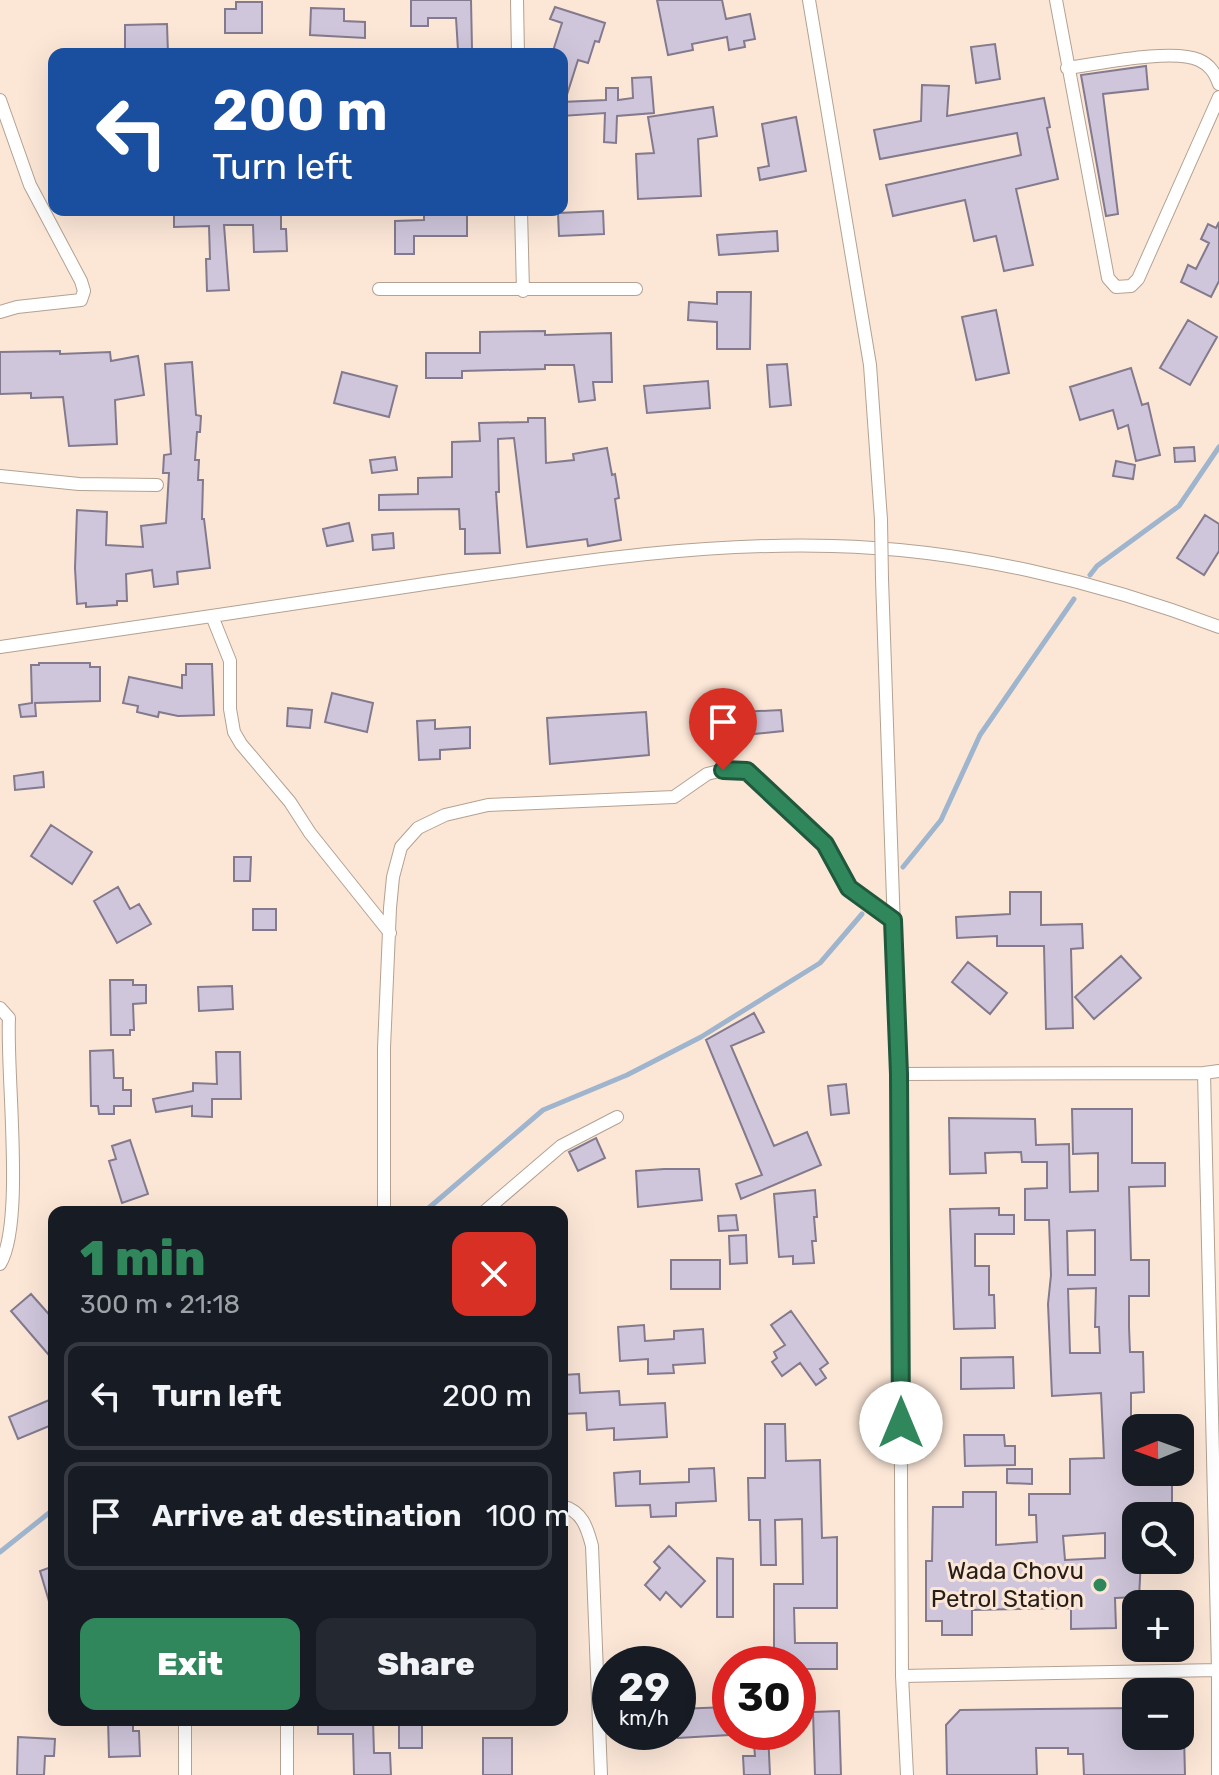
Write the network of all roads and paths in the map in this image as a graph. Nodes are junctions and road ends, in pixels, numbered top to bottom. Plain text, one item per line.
1 (517, 0) edge
2 (809, 0) edge
3 (1056, 0) edge
4 (518, 48) edge
5 (1067, 68) junction
6 (1219, 84) edge
7 (1219, 97) edge
8 (0, 100) edge
9 (521, 216) edge
10 (379, 289) dead end
11 (636, 289) dead end
12 (523, 291) junction
13 (0, 312) edge
14 (0, 476) edge
15 (157, 485) dead end
16 (212, 616) junction
17 (1219, 627) edge
18 (0, 647) edge
19 (893, 920) junction
20 (390, 933) junction
21 (0, 1008) edge
22 (1219, 1071) edge
23 (1204, 1073) junction
24 (899, 1074) junction
25 (617, 1117) dead end
26 (384, 1206) edge
27 (491, 1206) edge
28 (0, 1264) edge
29 (568, 1508) edge
30 (1218, 1670) edge
31 (902, 1676) junction
32 (185, 1726) edge
33 (287, 1726) edge
34 (185, 1775) edge
35 (287, 1775) edge
36 (601, 1775) edge
37 (907, 1775) edge
38 (1218, 1775) edge

1 - 4 street
2 - 19 street, bridge
3 - 5 street
5 - 6 street
5 - 7 street
8 - 13 street
9 - 12 street
10 - 12 street
11 - 12 street
14 - 15 street
16 - 17 street
16 - 18 street
16 - 20 street
19 - 20 street
19 - 24 street
20 - 26 street
21 - 28 street
22 - 23 street
23 - 24 street
23 - 30 street
24 - 31 street
25 - 27 street
29 - 36 street
30 - 31 street
30 - 38 street
31 - 37 street
32 - 34 street
33 - 35 street

